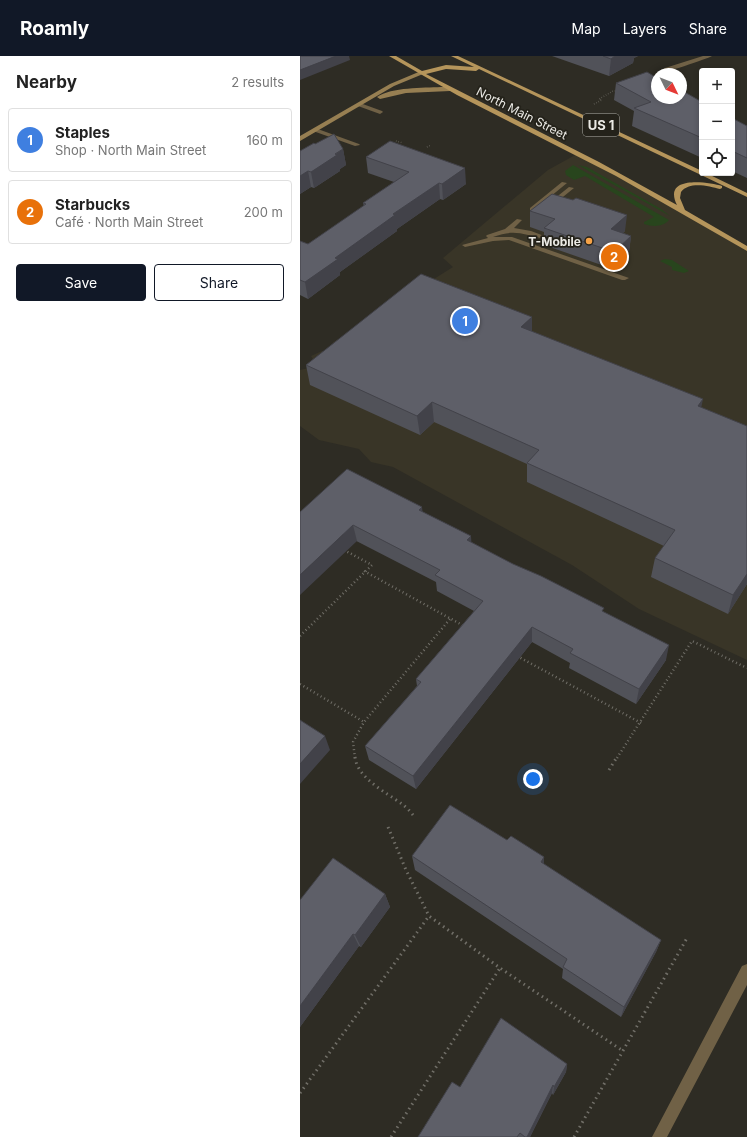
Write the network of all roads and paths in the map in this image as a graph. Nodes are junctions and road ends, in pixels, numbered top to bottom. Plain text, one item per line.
1 (392, 56) edge
2 (454, 56) edge
3 (709, 56) edge
4 (670, 68) edge
5 (488, 72) junction
6 (421, 73) junction
7 (450, 89) junction
8 (622, 89) edge
9 (360, 105) junction
10 (588, 107) dead end
11 (380, 112) dead end
12 (315, 130) junction
13 (300, 139) edge
14 (396, 140) dead end
15 (403, 143) dead end
16 (357, 145) dead end
17 (431, 145) dead end
18 (427, 147) dead end
19 (564, 183) dead end
20 (571, 188) dead end
21 (737, 191) junction
22 (747, 195) edge
23 (547, 207) edge
24 (532, 209) edge
25 (682, 209) junction
26 (519, 220) dead end
27 (528, 223) dead end
28 (508, 229) junction
29 (519, 230) junction
30 (544, 237) edge
31 (747, 249) edge
32 (625, 278) dead end
33 (339, 547) edge
34 (364, 571) junction
35 (450, 619) junction
36 (469, 629) edge
37 (300, 636) edge
38 (515, 654) edge
39 (747, 668) edge
40 (300, 684) edge
41 (364, 722) junction
42 (641, 723) junction
43 (609, 770) dead end
44 (413, 815) dead end
45 (388, 827) dead end
46 (429, 916) junction
47 (687, 938) dead end
48 (500, 968) junction
49 (747, 971) edge
50 (623, 1051) junction
51 (300, 1093) edge
52 (391, 1137) edge
53 (574, 1137) edge
54 (659, 1137) edge

1 - 6 main road, North Main Street / US 1
2 - 5 main road, North Main Street / US 1
3 - 4 street
5 - 6 main road
5 - 21 main road, North Main Street / US 1
6 - 7 main road, North Main Street / US 1
6 - 9 street
7 - 9 street
7 - 25 main road, North Main Street / US 1
8 - 10 path
9 - 11 street
9 - 12 street
12 - 13 street
12 - 16 street
14 - 15 path
17 - 18 path
19 - 24 street
20 - 23 street
21 - 22 main road, North Main Street / US 1
21 - 25 main road
25 - 31 main road, North Main Street / US 1
26 - 28 street
27 - 29 street
28 - 29 street
28 - 32 street
29 - 30 street
33 - 34 path
34 - 35 path
34 - 37 path
35 - 36 path
35 - 41 path
38 - 42 path
39 - 42 path
40 - 41 path
41 - 44 path
42 - 43 path
45 - 46 path
46 - 48 path
46 - 51 path
47 - 50 path
48 - 50 path
48 - 52 path
49 - 54 street
50 - 53 path

